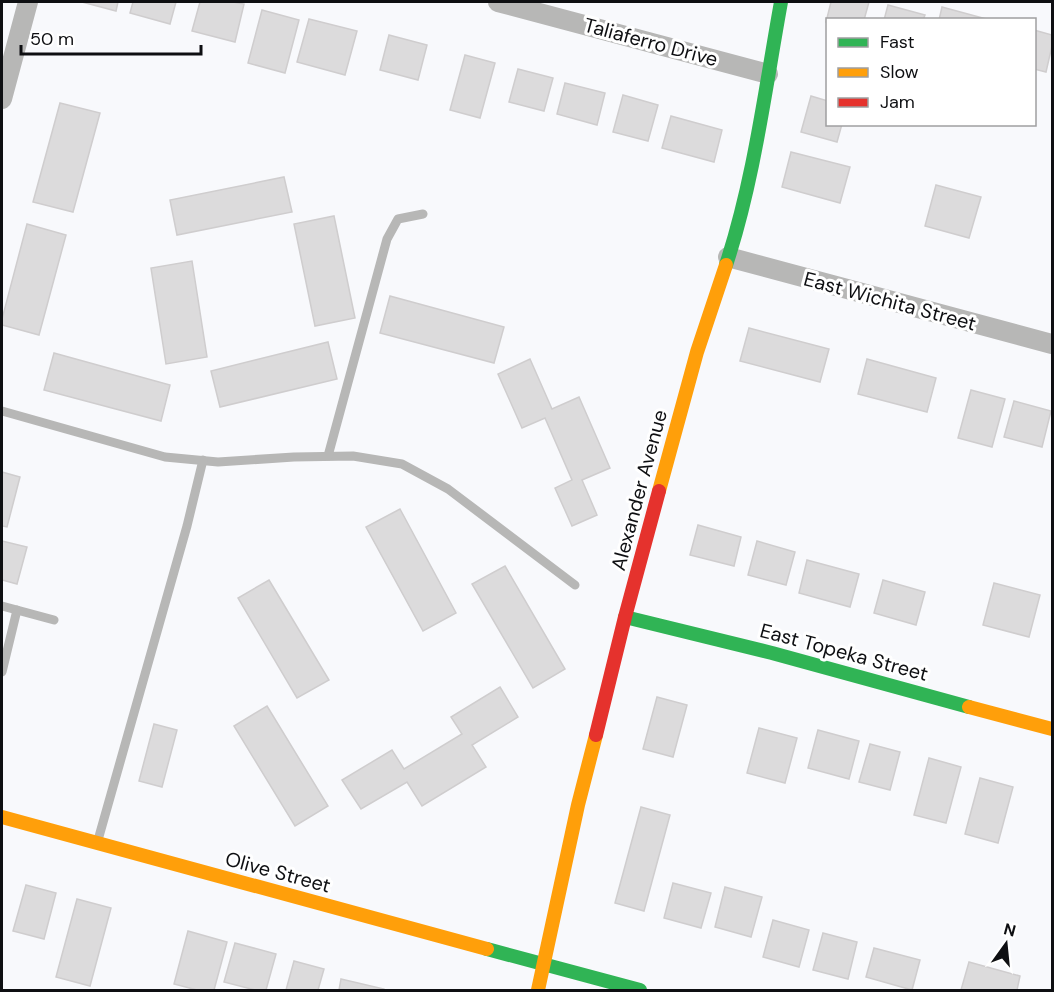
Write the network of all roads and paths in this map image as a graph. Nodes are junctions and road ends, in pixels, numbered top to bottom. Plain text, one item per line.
1 (28, 2) edge
2 (498, 2) edge
3 (781, 2) edge
4 (6, 62) edge
5 (768, 74) junction
6 (2, 99) edge
7 (423, 214) dead end
8 (728, 257) junction
9 (1053, 344) edge
10 (4, 410) edge
11 (328, 456) junction
12 (203, 460) junction
13 (575, 585) dead end
14 (2, 606) edge
15 (17, 610) junction
16 (625, 617) junction
17 (54, 620) dead end
18 (2, 672) edge
19 (1053, 729) edge
20 (2, 817) edge
21 (97, 843) junction
22 (544, 964) junction
23 (538, 990) edge
24 (640, 990) edge

1 - 4 street
2 - 5 street, Taliaferro Drive
3 - 5 street, Alexander Avenue
4 - 6 street
5 - 8 street, Alexander Avenue
7 - 11 lane
8 - 9 street, East Wichita Street
8 - 16 street, Alexander Avenue
10 - 12 lane
11 - 12 lane
11 - 13 lane
12 - 21 lane
14 - 15 lane
15 - 17 lane
15 - 18 lane
16 - 19 street, East Topeka Street
16 - 22 street, Alexander Avenue
20 - 21 street, Olive Street
21 - 22 street, Olive Street
22 - 23 street, Alexander Avenue
22 - 24 street, Olive Street

